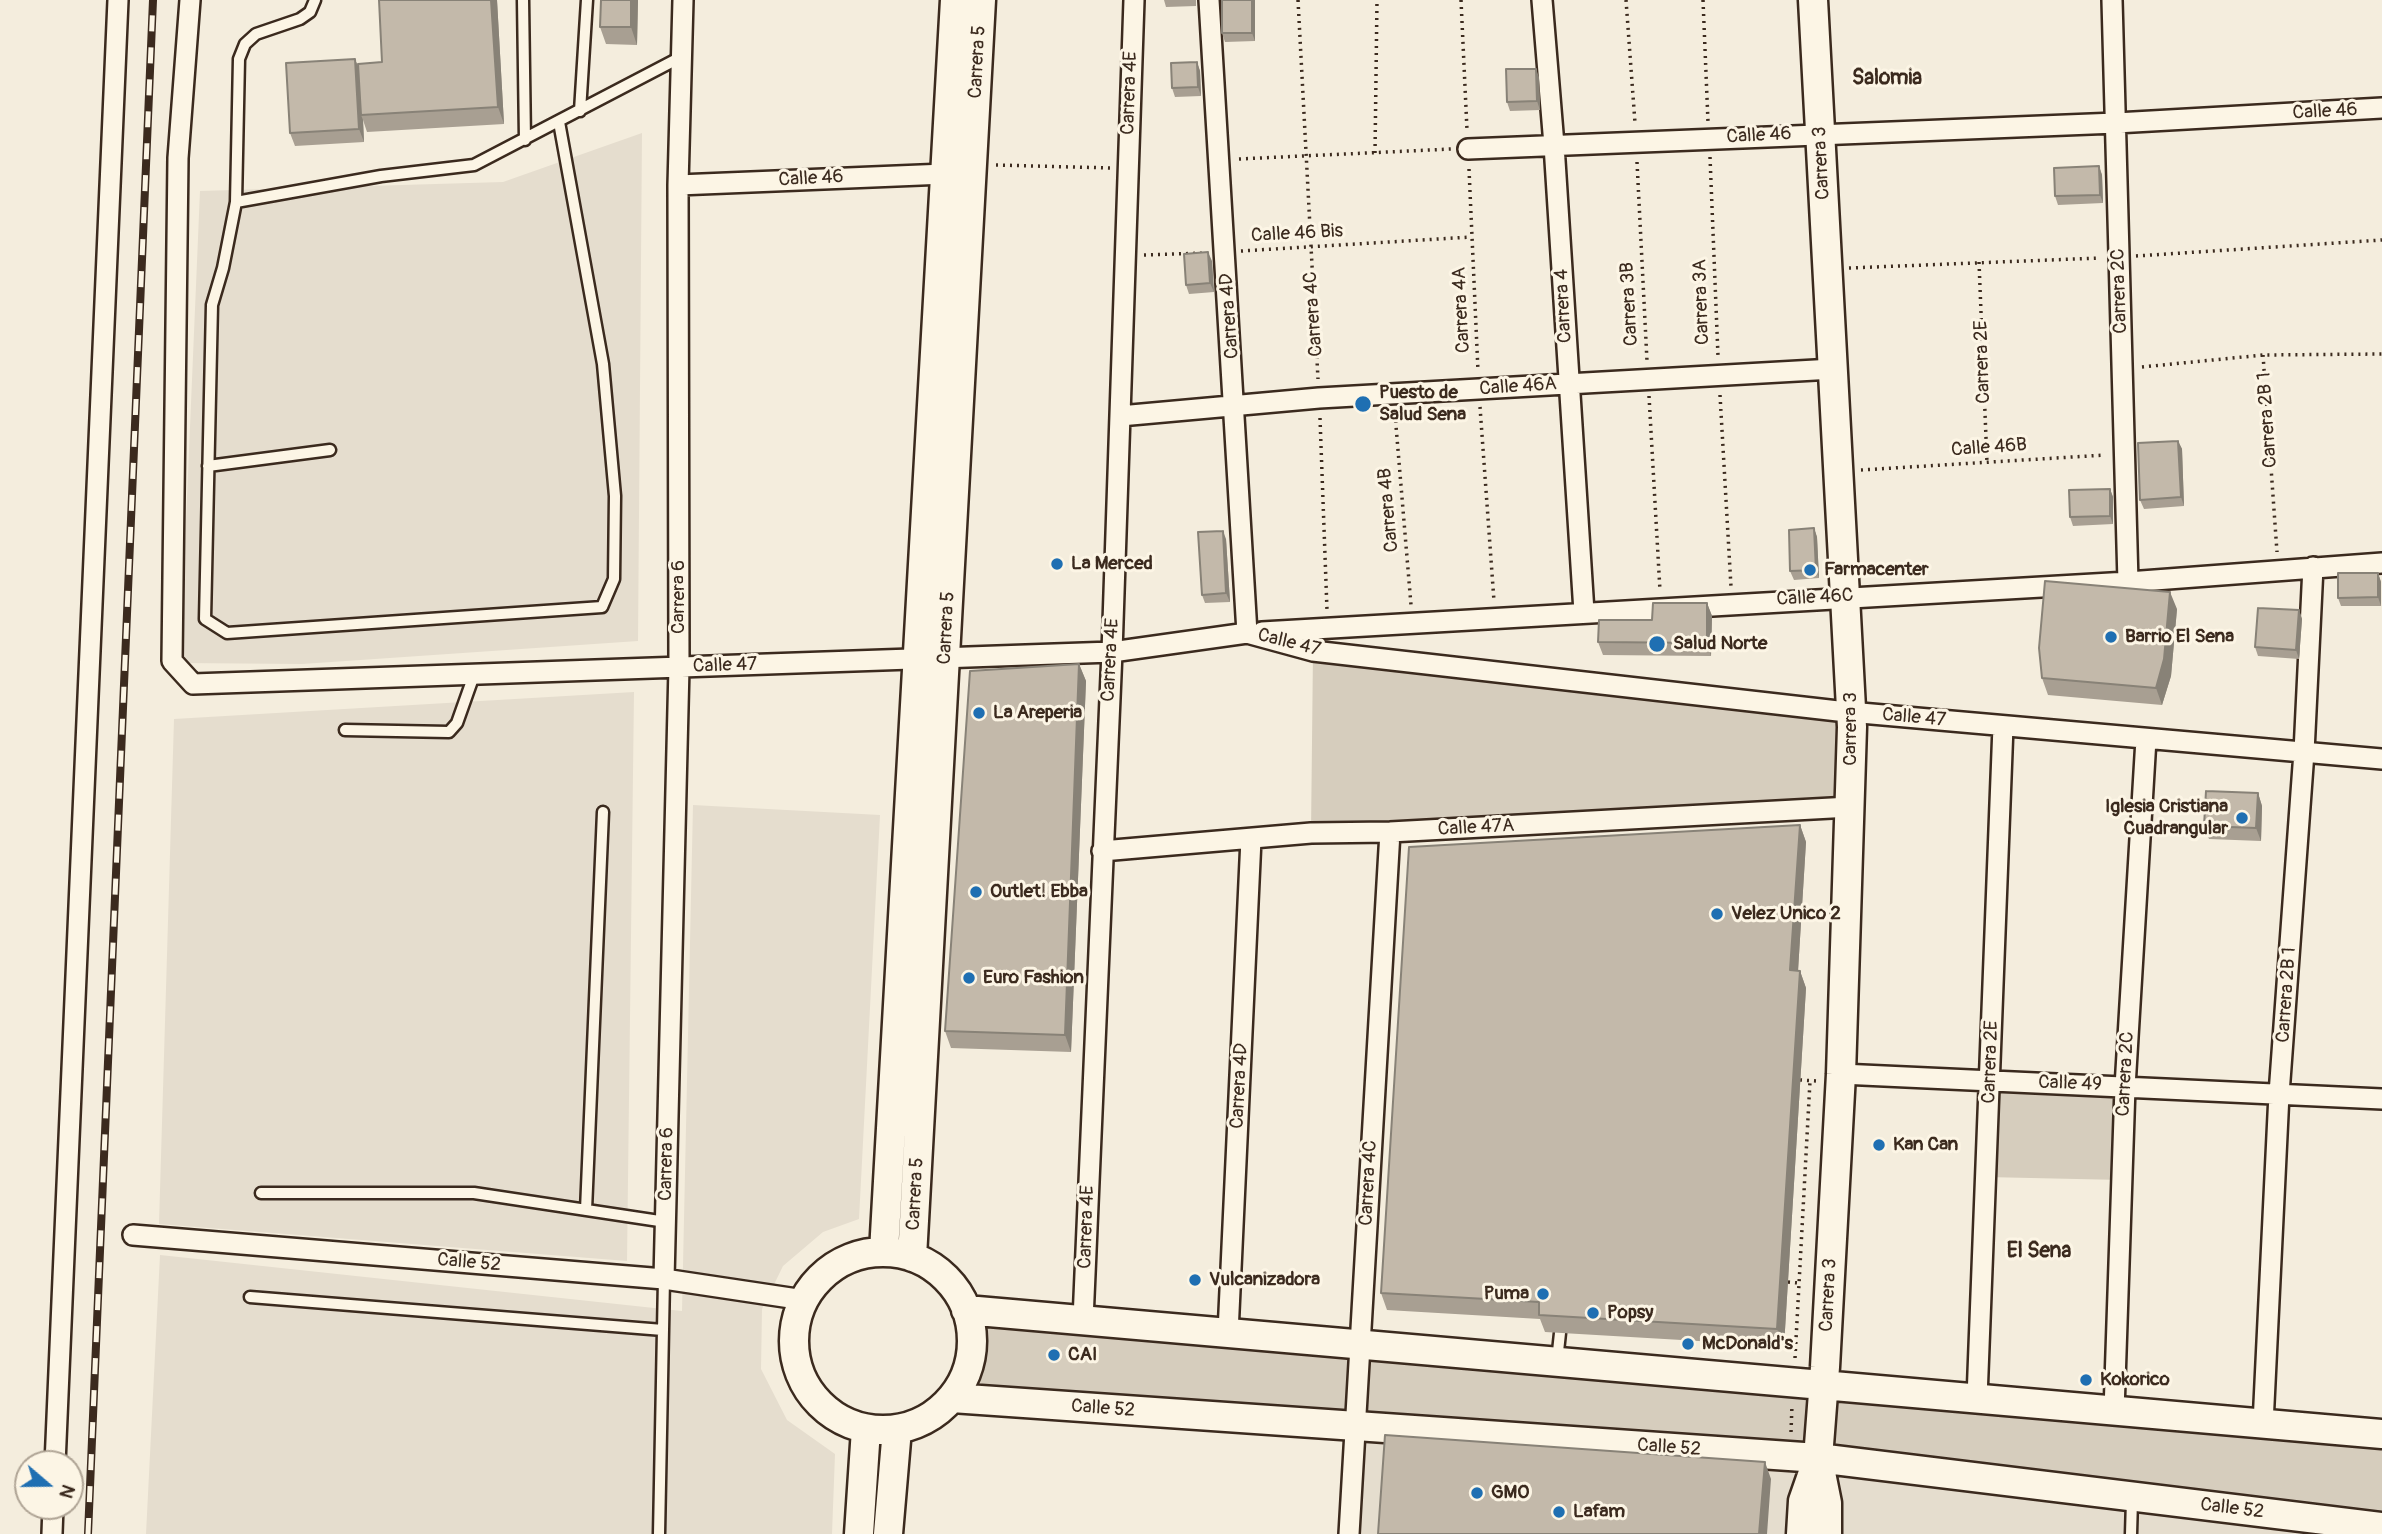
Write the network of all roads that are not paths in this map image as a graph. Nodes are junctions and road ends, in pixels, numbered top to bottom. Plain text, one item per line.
1 (118, 0) edge
2 (190, 0) edge
3 (315, 0) edge
4 (523, 0) edge
5 (587, 0) edge
6 (683, 0) edge
7 (955, 0) edge
8 (981, 0) edge
9 (1133, 0) edge
10 (1209, 0) edge
11 (1542, 0) edge
12 (1813, 0) edge
13 (2112, 0) edge
14 (681, 57) junction
15 (2382, 108) edge
16 (580, 111) junction
17 (559, 122) junction
18 (2116, 124) junction
19 (1821, 133) junction
20 (525, 139) junction
21 (1554, 145) junction
22 (1468, 149) road end
23 (945, 174) junction
24 (678, 185) junction
25 (236, 202) junction
26 (1833, 369) junction
27 (1569, 383) junction
28 (1236, 404) junction
29 (1120, 416) junction
30 (330, 450) dead end
31 (208, 466) junction
32 (2382, 563) edge
33 (2314, 567) junction
34 (2128, 582) junction
35 (1845, 596) junction
36 (1584, 612) junction
37 (1247, 633) junction
38 (1112, 652) junction
39 (945, 658) junction
40 (917, 659) junction
41 (679, 667) junction
42 (474, 675) junction
43 (1852, 713) junction
44 (2003, 726) junction
45 (345, 730) dead end
46 (2146, 738) junction
47 (2304, 752) junction
48 (2382, 759) edge
49 (1850, 807) junction
50 (603, 812) dead end
51 (1390, 832) junction
52 (1251, 839) junction
53 (1102, 851) junction
54 (1841, 1074) junction
55 (1990, 1081) junction
56 (2125, 1087) junction
57 (2279, 1094) junction
58 (2382, 1099) edge
59 (261, 1194) dead end
60 (586, 1210) junction
61 (666, 1222) junction
62 (133, 1235) dead end
63 (884, 1252) junction
64 (912, 1256) junction
65 (664, 1279) junction
66 (250, 1297) dead end
67 (804, 1300) junction
68 (966, 1310) junction
69 (1083, 1320) junction
70 (663, 1329) junction
71 (1228, 1333) junction
72 (1560, 1333) edge
73 (1360, 1344) junction
74 (1557, 1361) junction
75 (1824, 1385) junction
76 (952, 1398) junction
77 (1976, 1398) junction
78 (2114, 1410) junction
79 (2263, 1424) junction
80 (1355, 1428) junction
81 (866, 1429) junction
82 (897, 1429) junction
83 (2382, 1434) edge
84 (56, 1450) edge
85 (1818, 1458) junction
86 (2132, 1497) junction
87 (2382, 1527) edge
88 (659, 1534) edge
89 (859, 1534) edge
90 (888, 1534) edge
91 (1349, 1534) edge
92 (1801, 1534) edge
93 (1826, 1534) edge
94 (2131, 1534) edge

1 - 84 street
2 - 42 street, Calle 47
3 - 25 lane
4 - 20 lane
5 - 16 lane
6 - 14 street, Carrera 6
7 - 23 main road, Carrera 5
8 - 39 main road, Carrera 5
9 - 29 street, Carrera 4E
10 - 28 street, Carrera 4D
11 - 21 street, Carrera 4
12 - 19 main road, Carrera 3
13 - 18 street, Carrera 2C
14 - 16 lane
14 - 24 street, Carrera 6
15 - 18 street, Calle 46
16 - 17 lane
17 - 20 lane
17 - 31 lane
18 - 19 street, Calle 46
18 - 34 street, Carrera 2C
19 - 21 street, Calle 46
19 - 26 main road, Carrera 3
20 - 25 lane
21 - 22 street, Calle 46
21 - 27 street, Carrera 4
23 - 24 street, Calle 46
23 - 40 main road, Carrera 5
24 - 41 street, Carrera 6
25 - 31 lane
26 - 27 street, Calle 46A
26 - 35 main road, Carrera 3
27 - 28 street, Calle 46A
27 - 36 street, Carrera 4
28 - 29 street, Calle 46A
28 - 37 street, Carrera 4D
29 - 38 street, Carrera 4E
30 - 31 lane
32 - 33 street, Calle 46C
33 - 34 street, Calle 46C
33 - 47 street, Carrera 2B 1
34 - 35 street, Calle 46C
35 - 36 street, Calle 46C
35 - 43 main road, Carrera 3
36 - 37 street, Calle 46C
37 - 38 street, Calle 47
37 - 43 street, Calle 47
38 - 39 street, Calle 47
38 - 53 street, Carrera 4E
39 - 40 street, Calle 47
39 - 64 main road, Carrera 5
40 - 41 street, Calle 47
40 - 63 main road, Carrera 5
41 - 42 street, Calle 47
41 - 61 street, Carrera 6
42 - 45 lane
43 - 44 street, Calle 47
43 - 49 main road, Carrera 3
44 - 46 street, Calle 47
44 - 55 street, Carrera 2E
46 - 47 street, Calle 47
46 - 56 street, Carrera 2C
47 - 48 street, Calle 47
47 - 57 street, Carrera 2B 1
49 - 51 street, Calle 47A
49 - 54 main road, Carrera 3
50 - 60 lane
51 - 52 street, Calle 47A
51 - 73 street, Carrera 4C
52 - 53 street, Calle 47A
52 - 71 street, Carrera 4D
53 - 69 street, Carrera 4E
54 - 55 street, Calle 49
54 - 75 main road, Carrera 3
55 - 56 street, Calle 49
55 - 77 street, Carrera 2E
56 - 57 street, Calle 49
56 - 78 street, Carrera 2C
57 - 58 street, Calle 49
57 - 79 street, Carrera 2B 1
59 - 60 lane
60 - 61 lane
61 - 65 street, Carrera 6
62 - 65 street, Calle 52
63 - 64 main road
63 - 67 main road
64 - 68 main road
65 - 67 street, Calle 52
65 - 70 lane
66 - 70 lane
67 - 81 main road
68 - 69 main road
68 - 76 main road
69 - 71 main road
70 - 88 lane
71 - 73 main road
72 - 74 lane
73 - 74 main road
73 - 80 street, Carrera 4C
74 - 75 main road
75 - 77 main road
75 - 85 main road, Carrera 3
76 - 80 main road, Calle 52
76 - 82 main road
77 - 78 main road
78 - 79 main road
79 - 83 main road
80 - 85 main road, Calle 52
80 - 91 street, Carrera 4C
81 - 82 main road
81 - 89 main road
82 - 90 main road
85 - 86 main road, Calle 52
85 - 92 main road, Carrera 3
85 - 93 main road, Carrera 3
86 - 87 main road, Calle 52
86 - 94 lane

